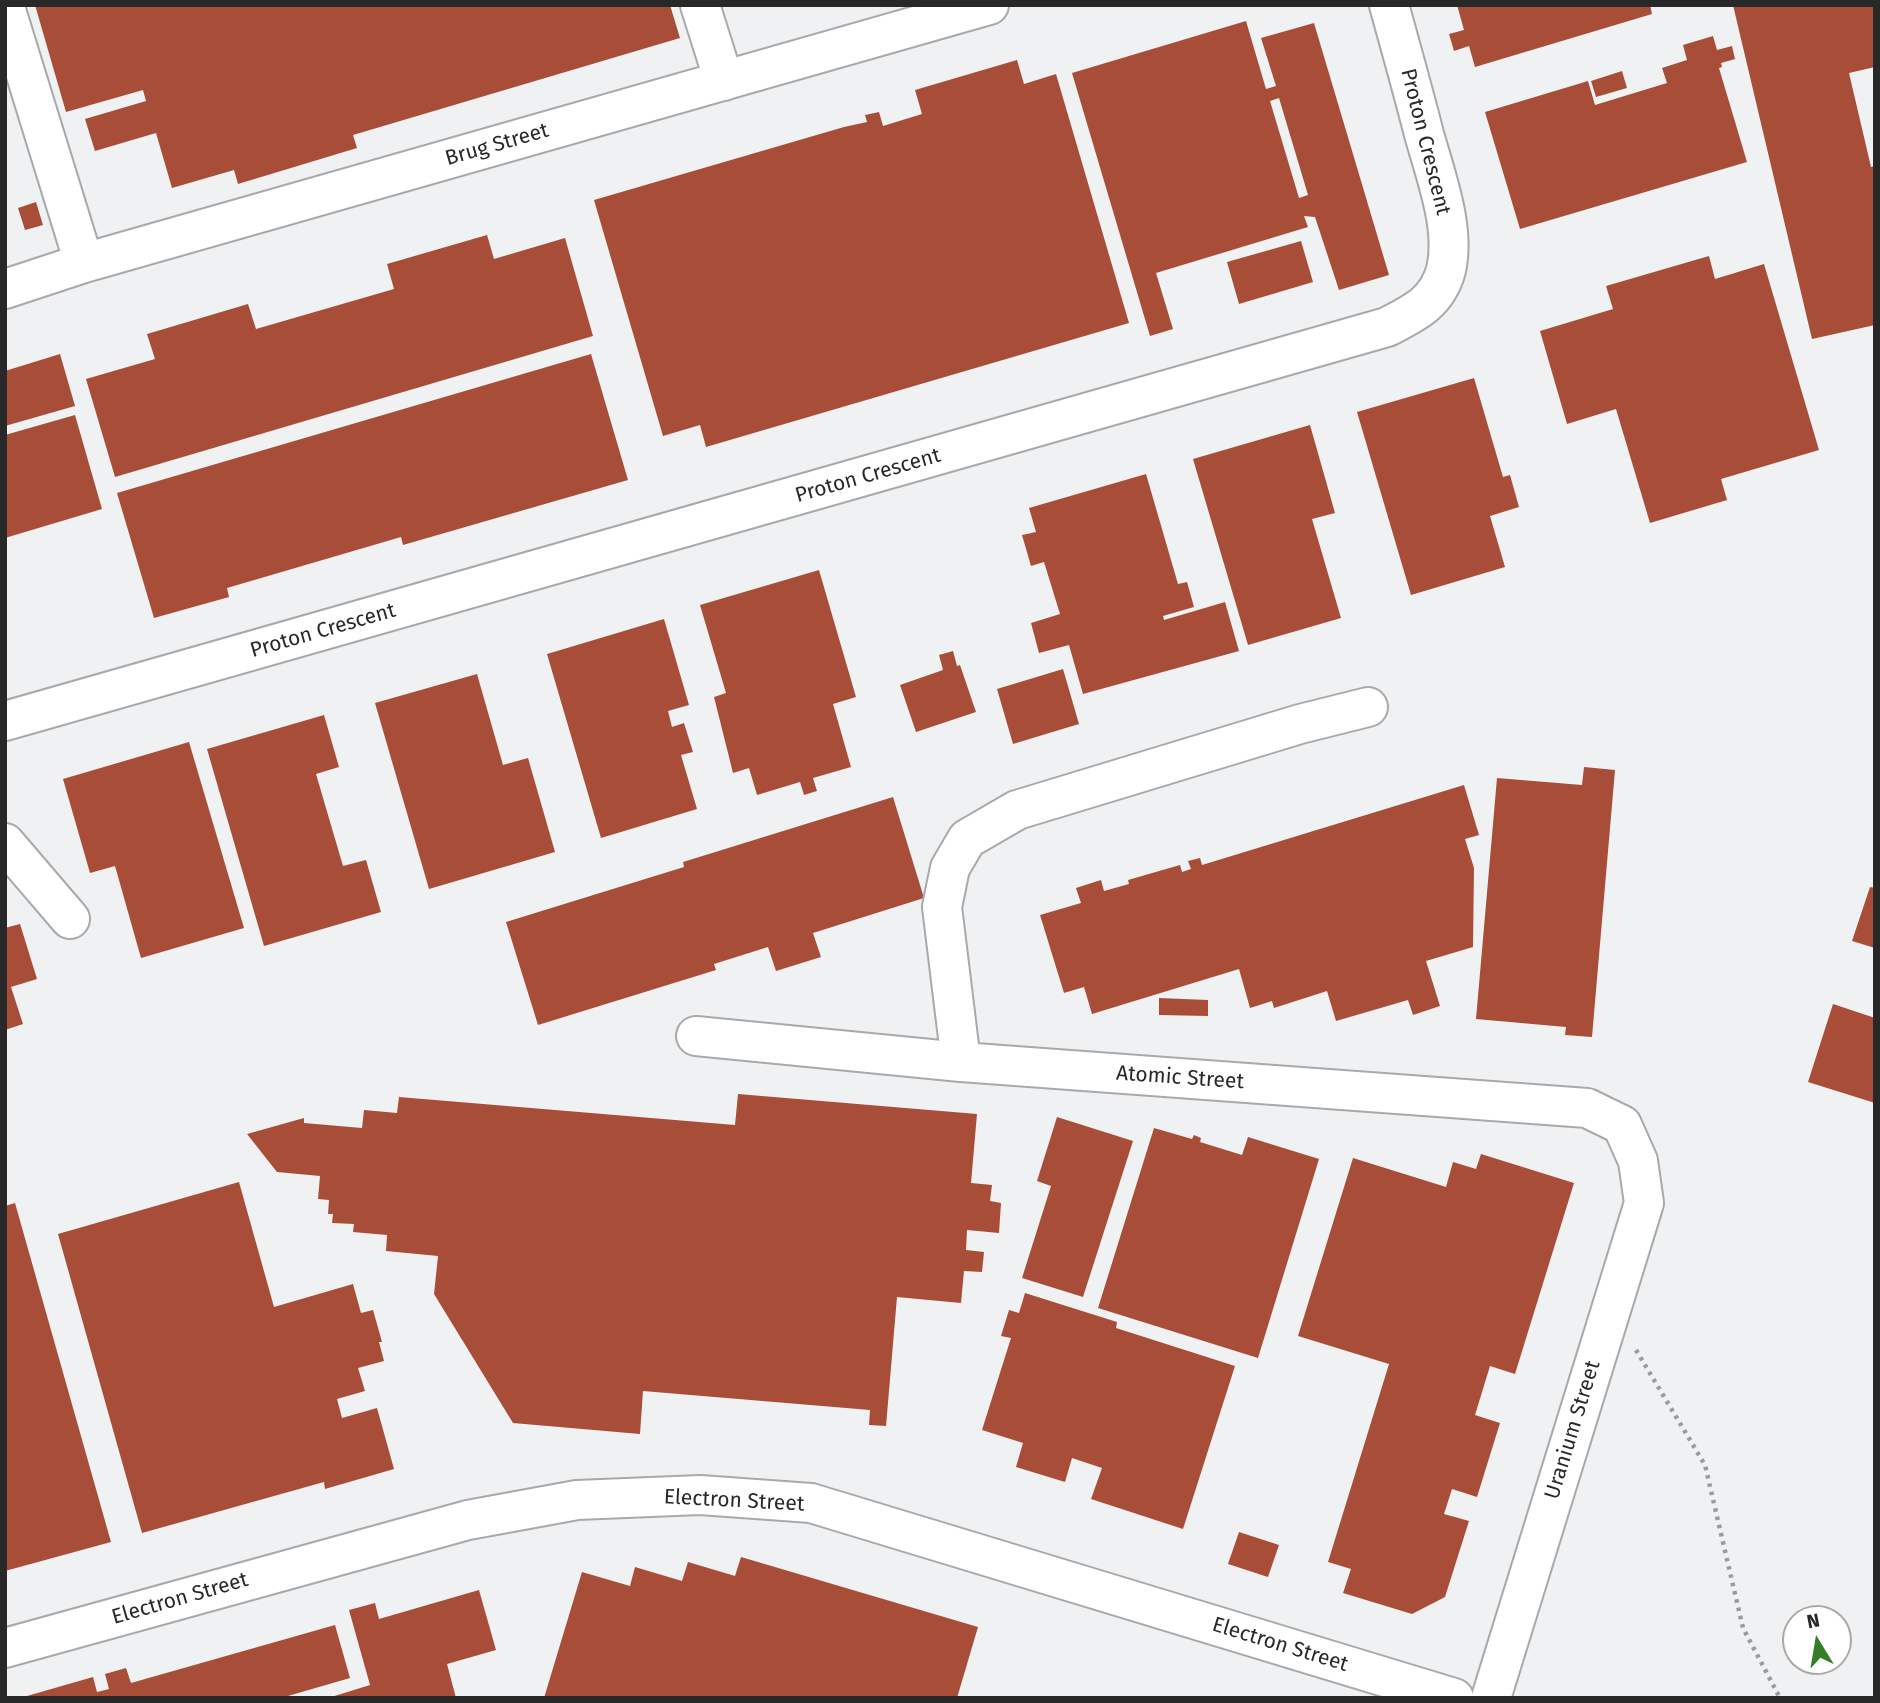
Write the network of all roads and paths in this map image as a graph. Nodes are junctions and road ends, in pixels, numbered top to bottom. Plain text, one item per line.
1 (700, 5) edge
2 (989, 5) edge
3 (1390, 5) edge
4 (5, 7) edge
5 (724, 81) junction
6 (84, 263) junction
7 (5, 289) edge
8 (1368, 707) dead end
9 (5, 721) edge
10 (5, 843) edge
11 (70, 919) dead end
12 (696, 1036) dead end
13 (961, 1062) junction
14 (1638, 1161) joint
15 (1612, 1308) junction
16 (5, 1648) edge
17 (1454, 1698) edge
18 (1491, 1698) edge
19 (1780, 1698) edge

1 - 5 street
2 - 5 street, Brug Street
3 - 9 street, Proton Crescent
4 - 6 street
5 - 6 street, Brug Street
6 - 7 street, Brug Street
8 - 13 street
10 - 11 street
12 - 13 street, Atomic Street
13 - 14 street, Atomic Street
14 - 15 street, Uranium Street
15 - 18 street, Uranium Street
15 - 19 path
16 - 17 street, Electron Street

